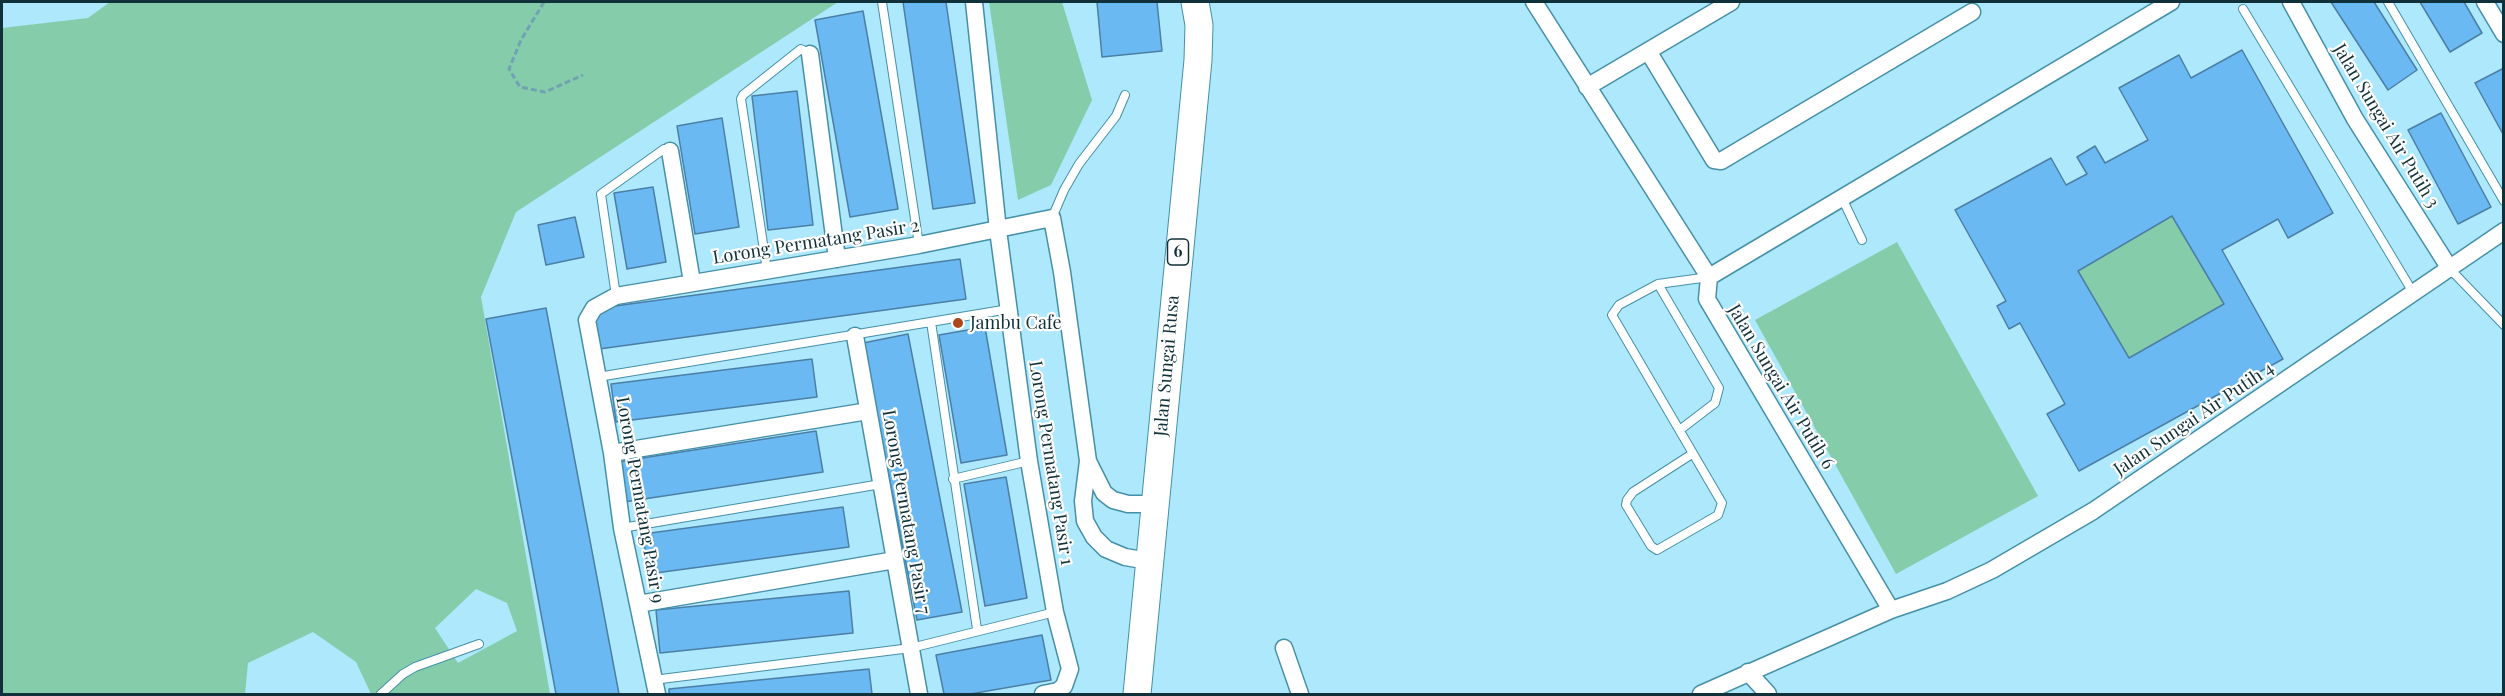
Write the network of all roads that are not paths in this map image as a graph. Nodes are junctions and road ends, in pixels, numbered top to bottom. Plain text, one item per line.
1 (882, 2) edge
2 (974, 2) edge
3 (1195, 2) edge
4 (1534, 2) edge
5 (1731, 2) edge
6 (2171, 2) edge
7 (2291, 2) edge
8 (2388, 2) edge
9 (2485, 2) edge
10 (2243, 9) dead end
11 (1972, 12) dead end
12 (2504, 34) edge
13 (1648, 51) junction
14 (810, 54) joint
15 (1587, 87) junction
16 (1125, 95) dead end
17 (670, 151) joint
18 (1842, 198) junction
19 (2504, 201) edge
20 (1052, 219) junction
21 (998, 230) junction
22 (2504, 231) edge
23 (1862, 240) dead end
24 (919, 245) junction
25 (837, 259) junction
26 (2450, 269) junction
27 (767, 270) junction
28 (1709, 277) junction
29 (692, 282) junction
30 (1658, 284) junction
31 (2414, 295) junction
32 (616, 296) junction
33 (1009, 309) junction
34 (590, 313) joint
35 (931, 322) junction
36 (2504, 325) edge
37 (855, 336) junction
38 (598, 377) junction
39 (868, 411) junction
40 (1681, 429) junction
41 (612, 453) junction
42 (1692, 454) junction
43 (1088, 460) junction
44 (1029, 461) junction
45 (953, 479) junction
46 (881, 484) junction
47 (1154, 504) junction
48 (622, 528) junction
49 (895, 560) junction
50 (1149, 561) junction
51 (638, 604) junction
52 (1891, 610) junction
53 (1055, 612) junction
54 (977, 629) junction
55 (478, 644) dead end
56 (911, 648) junction
57 (1284, 648) dead end
58 (1748, 672) junction
59 (655, 687) edge
60 (381, 694) edge
61 (919, 694) edge
62 (1043, 694) edge
63 (1137, 694) edge
64 (1300, 694) edge
65 (1701, 694) edge
66 (1768, 694) edge

1 - 24 lane
2 - 21 street, Lorong Permatang Pasir 1
3 - 47 main road, Jalan Sungai Rusa / 6
4 - 15 street
5 - 13 street
6 - 18 street
7 - 26 street, Jalan Sungai Air Putih 3
8 - 19 lane
9 - 12 street
10 - 31 lane
11 - 13 street
13 - 15 street
14 - 25 street
14 - 27 lane
15 - 28 street
16 - 20 lane
17 - 29 street
17 - 32 lane
18 - 23 lane
18 - 28 street
20 - 21 street, Lorong Permatang Pasir 2
20 - 43 street
21 - 24 street, Lorong Permatang Pasir 2
21 - 33 street, Lorong Permatang Pasir 1
22 - 26 street, Jalan Sungai Air Putih 4
24 - 25 street, Lorong Permatang Pasir 2
25 - 27 street, Lorong Permatang Pasir 2
26 - 31 street, Jalan Sungai Air Putih 4
26 - 36 lane
27 - 29 street, Lorong Permatang Pasir 2
28 - 30 lane
28 - 52 street, Jalan Sungai Air Putih 6
29 - 32 street, Lorong Permatang Pasir 2
30 - 40 lane
30 - 40 lane
31 - 52 street, Jalan Sungai Air Putih 4
32 - 34 street, Lorong Permatang Pasir 2
33 - 35 lane
33 - 44 street, Lorong Permatang Pasir 1
34 - 38 street, Lorong Permatang Pasir 9
35 - 37 lane
35 - 45 lane
37 - 38 lane
37 - 39 street, Lorong Permatang Pasir 7
38 - 41 street, Lorong Permatang Pasir 9
39 - 41 street
39 - 46 street, Lorong Permatang Pasir 7
40 - 42 lane
41 - 48 street, Lorong Permatang Pasir 9
42 - 42 lane
43 - 47 street
43 - 50 street
44 - 45 lane
44 - 53 street, Lorong Permatang Pasir 1
45 - 54 lane
46 - 48 lane
46 - 49 street, Lorong Permatang Pasir 7
47 - 50 main road, Jalan Sungai Rusa / 6
48 - 51 street, Lorong Permatang Pasir 9
49 - 51 street
49 - 56 street, Lorong Permatang Pasir 7
50 - 63 main road, Jalan Sungai Rusa / 6
51 - 59 street, Lorong Permatang Pasir 9
52 - 58 street
53 - 54 lane
53 - 62 street, Lorong Permatang Pasir 1
54 - 56 lane
55 - 60 lane
56 - 59 lane
56 - 61 street, Lorong Permatang Pasir 7
57 - 64 street
58 - 65 street
58 - 66 street

